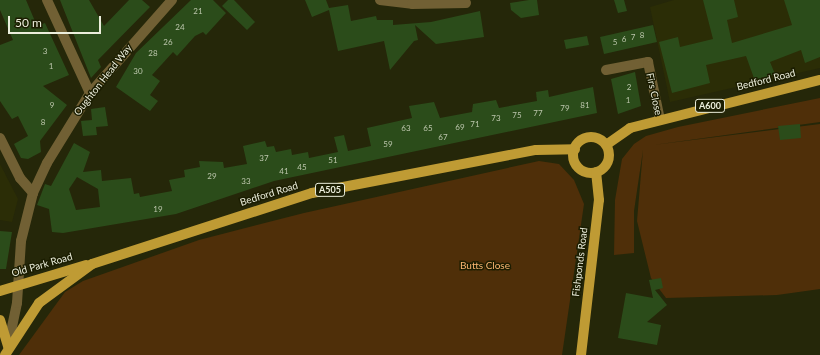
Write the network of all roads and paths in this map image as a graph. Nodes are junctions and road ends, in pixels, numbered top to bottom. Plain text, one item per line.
1 (47, 0) edge
2 (172, 0) edge
3 (380, 0) edge
4 (466, 3) dead end
5 (606, 70) dead end
6 (820, 80) edge
7 (90, 94) junction
8 (660, 120) junction
9 (0, 138) edge
10 (606, 145) junction
11 (574, 149) junction
12 (596, 172) junction
13 (33, 193) junction
14 (92, 264) junction
15 (17, 284) junction
16 (0, 291) edge
17 (0, 320) edge
18 (7, 351) edge
19 (581, 355) edge

1 - 7 street
2 - 7 street, Oughton Head Way
3 - 4 street
5 - 8 street, Firs Close
6 - 8 main road, Bedford Road / A600
7 - 13 street, Oughton Head Way
8 - 10 main road, Bedford Road / A600
9 - 13 street
10 - 11 main road
10 - 12 main road
11 - 12 main road
11 - 14 main road, Bedford Road / A505
12 - 19 main road, Fishponds Road
13 - 15 street, Oughton Head Way
14 - 15 main road, Old Park Road / A505
14 - 18 main road, Bedford Road / A505
15 - 16 main road, Old Park Road / A505
15 - 18 street
17 - 18 main road

